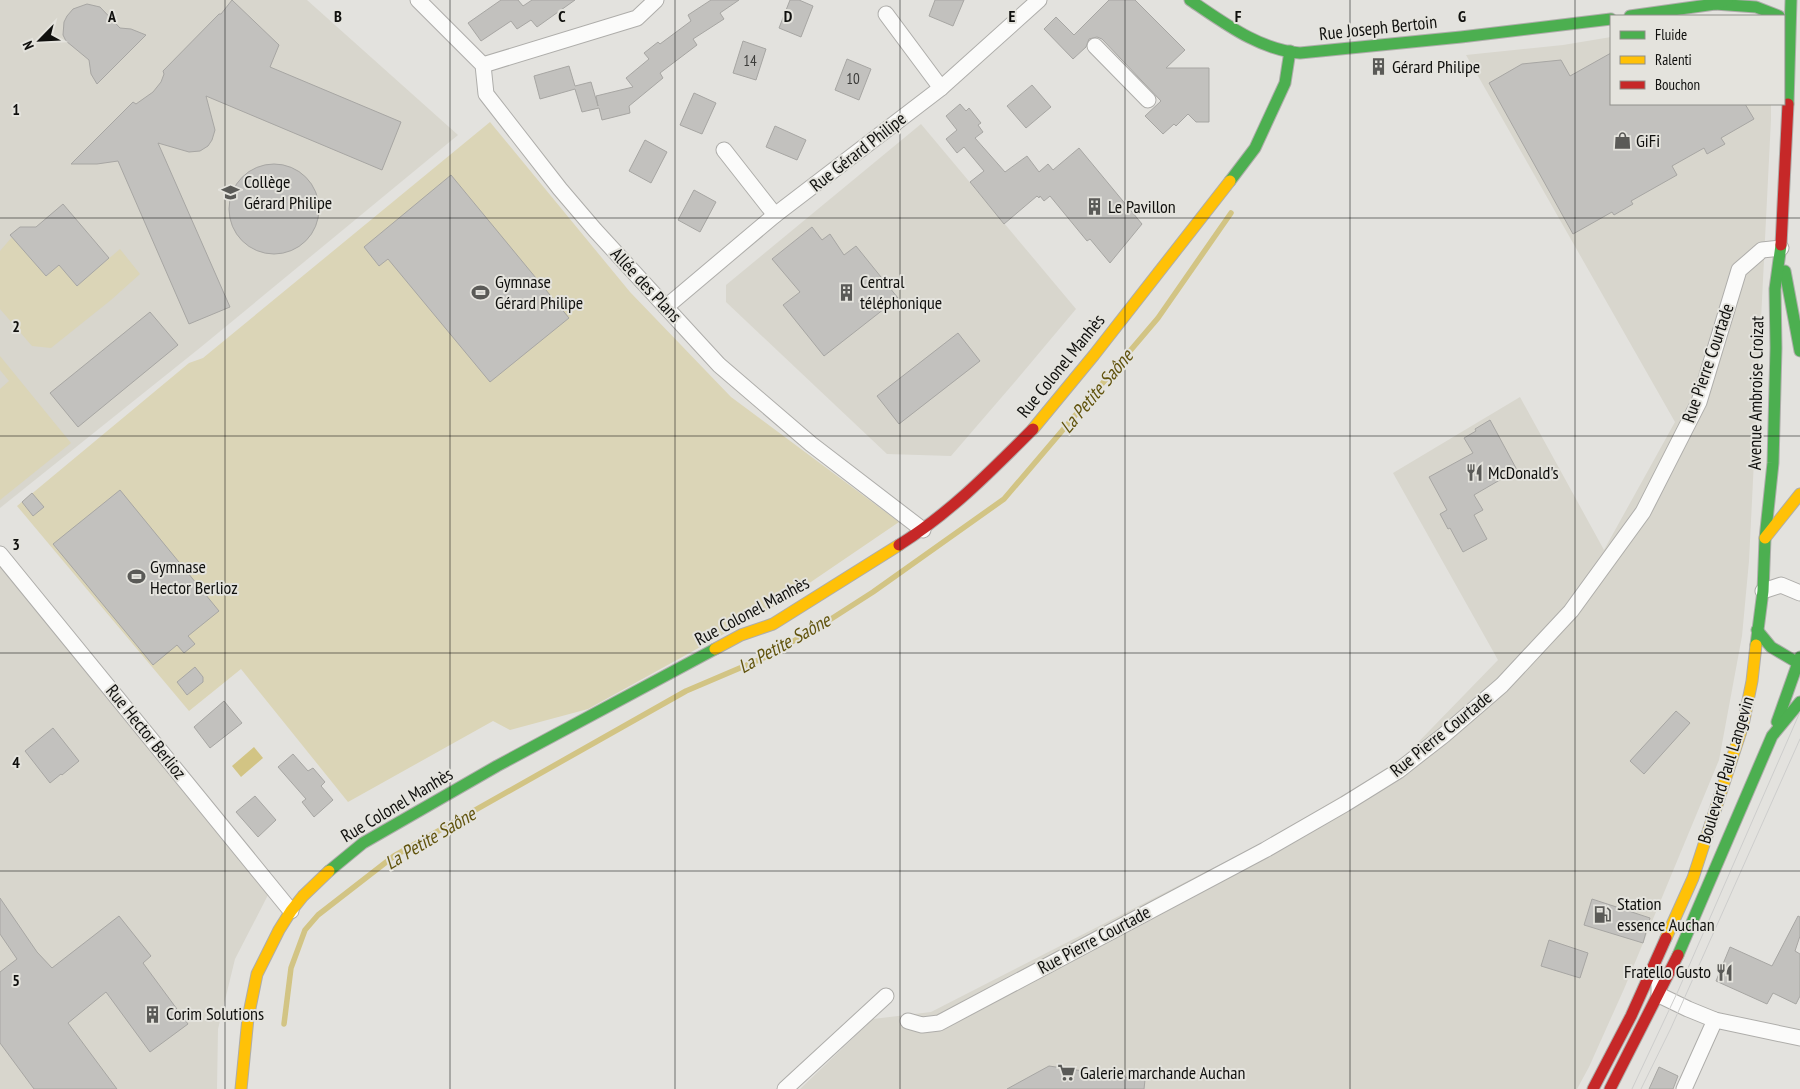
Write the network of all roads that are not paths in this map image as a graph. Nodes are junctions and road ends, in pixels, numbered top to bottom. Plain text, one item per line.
1 (418, 0) edge
2 (656, 0) edge
3 (1039, 0) edge
4 (1190, 0) edge
5 (1700, 0) edge
6 (1727, 0) edge
7 (1791, 0) edge
8 (1714, 4) junction
9 (1677, 10) junction
10 (886, 14) dead end
11 (1638, 15) edge
12 (1777, 15) edge
13 (1610, 19) edge
14 (1787, 21) edge
15 (1095, 46) dead end
16 (1290, 52) junction
17 (483, 65) junction
18 (941, 88) junction
19 (1148, 100) dead end
20 (724, 150) dead end
21 (775, 216) junction
22 (1781, 248) junction
23 (1789, 291) junction
24 (666, 307) junction
25 (1800, 310) edge
26 (1800, 351) edge
27 (1800, 494) edge
28 (923, 530) junction
29 (1765, 539) junction
30 (0, 554) edge
31 (1762, 591) junction
32 (1800, 593) edge
33 (1757, 630) junction
34 (1799, 660) edge
35 (1800, 702) edge
36 (1772, 736) junction
37 (291, 911) junction
38 (1657, 959) junction
39 (1659, 995) junction
40 (886, 996) dead end
41 (1715, 1020) junction
42 (908, 1021) dead end
43 (1800, 1038) edge
44 (241, 1089) edge
45 (785, 1089) edge
46 (1593, 1089) edge
47 (1610, 1089) edge
48 (1684, 1089) edge

1 - 17 street
2 - 17 street
3 - 18 street, Rue Gérard Philipe
4 - 16 street, Rue Joseph Bertoin
5 - 9 street
6 - 8 street
7 - 14 street, Avenue Ambroise Croizat
8 - 9 street
8 - 12 street
9 - 11 street
10 - 18 street
13 - 16 street, Rue Joseph Bertoin
14 - 22 street, Avenue Ambroise Croizat
15 - 19 street
16 - 28 street, Rue Colonel Manhès
17 - 24 street, Allée des Plans
18 - 21 street, Rue Gérard Philipe
20 - 21 street
21 - 24 street, Rue Gérard Philipe
22 - 23 street, Avenue Ambroise Croizat
22 - 29 street, Avenue Ambroise Croizat
22 - 42 street, Rue Pierre Courtade
23 - 25 street, Avenue Ambroise Croizat
23 - 26 street, Avenue Ambroise Croizat
24 - 28 street, Allée des Plans
27 - 29 street
28 - 37 street, Rue Colonel Manhès
29 - 31 street, Boulevard Paul Langevin
30 - 37 street, Rue Hector Berlioz
31 - 32 street
31 - 33 street, Boulevard Paul Langevin
33 - 34 street
33 - 38 street, Boulevard Paul Langevin
34 - 36 street
35 - 36 street, Boulevard Paul Langevin
36 - 39 street, Boulevard Paul Langevin
37 - 44 street, Rue Colonel Manhès
38 - 39 street, Boulevard Paul Langevin
38 - 46 street, Boulevard Paul Langevin
39 - 41 street
39 - 47 street, Boulevard Paul Langevin
40 - 45 street
41 - 43 street
41 - 48 street

